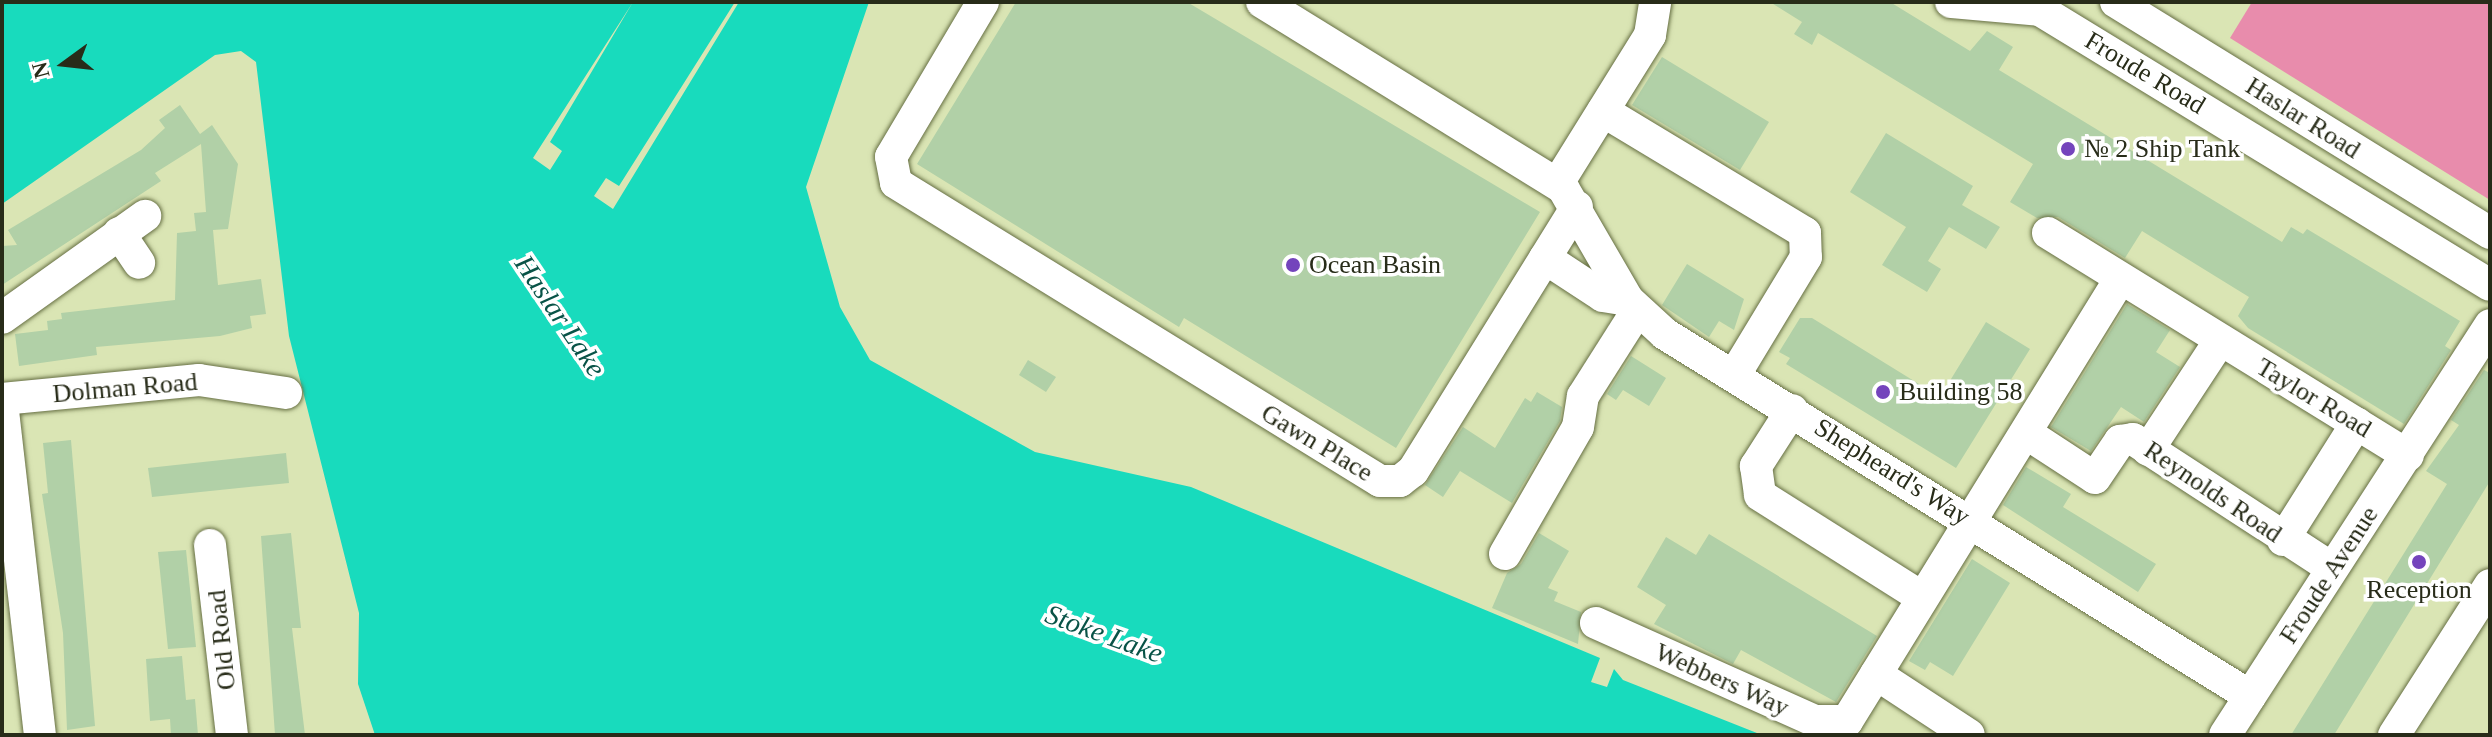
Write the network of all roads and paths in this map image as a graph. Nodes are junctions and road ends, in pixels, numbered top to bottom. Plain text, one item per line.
1 (983, 2) edge
2 (1262, 2) edge
3 (1655, 2) edge
4 (1951, 2) edge
5 (2116, 2) edge
6 (1603, 111) junction
7 (1568, 195) junction
8 (2048, 233) dead end
9 (2490, 233) edge
10 (1545, 258) junction
11 (139, 263) dead end
12 (2120, 279) junction
13 (2490, 285) edge
14 (1632, 306) junction
15 (2, 318) edge
16 (2490, 325) edge
17 (2219, 342) junction
18 (1734, 376) junction
19 (286, 393) dead end
20 (2, 400) edge
21 (1792, 410) junction
22 (2357, 423) junction
23 (2026, 433) junction
24 (2148, 450) junction
25 (2408, 455) junction
26 (1968, 518) junction
27 (2283, 540) junction
28 (210, 545) dead end
29 (1505, 554) dead end
30 (2332, 568) junction
31 (2490, 585) edge
32 (1920, 596) junction
33 (1596, 623) dead end
34 (2462, 630) junction
35 (1876, 674) junction
36 (2250, 696) junction
37 (40, 735) edge
38 (232, 735) edge
39 (1969, 735) edge
40 (2225, 735) edge
41 (2394, 735) edge
42 (2404, 735) edge

1 - 10 street, Gawn Place
2 - 7 street
3 - 6 street, Gawn Place
4 - 13 street, Froude Road
5 - 9 street, Haslar Road
6 - 7 street, Gawn Place
6 - 18 street
7 - 10 street, Gawn Place
7 - 14 street, Shepheard's Way
8 - 12 street, Taylor Road
10 - 14 street
11 - 15 street
12 - 17 street, Taylor Road
12 - 23 street, Webbers Way
14 - 18 street, Shepheard's Way
14 - 29 street
16 - 25 street
17 - 22 street, Taylor Road
17 - 24 street
18 - 21 street, Shepheard's Way
19 - 20 street, Dolman Road
20 - 37 street, Dolman Road
21 - 26 street, Shepheard's Way
21 - 32 street
22 - 25 street, Taylor Road
22 - 27 street
23 - 24 street, Reynolds Road
23 - 26 street, Webbers Way
24 - 27 street, Reynolds Road
25 - 30 street, Froude Avenue
26 - 32 street, Webbers Way
26 - 36 street, Shepheard's Way
27 - 30 street, Reynolds Road
28 - 38 street, Old Road
30 - 36 street, Froude Avenue
31 - 34 street
32 - 35 street, Webbers Way
33 - 35 street, Webbers Way
34 - 41 street
34 - 42 street
35 - 39 street
36 - 40 street, Froude Avenue

